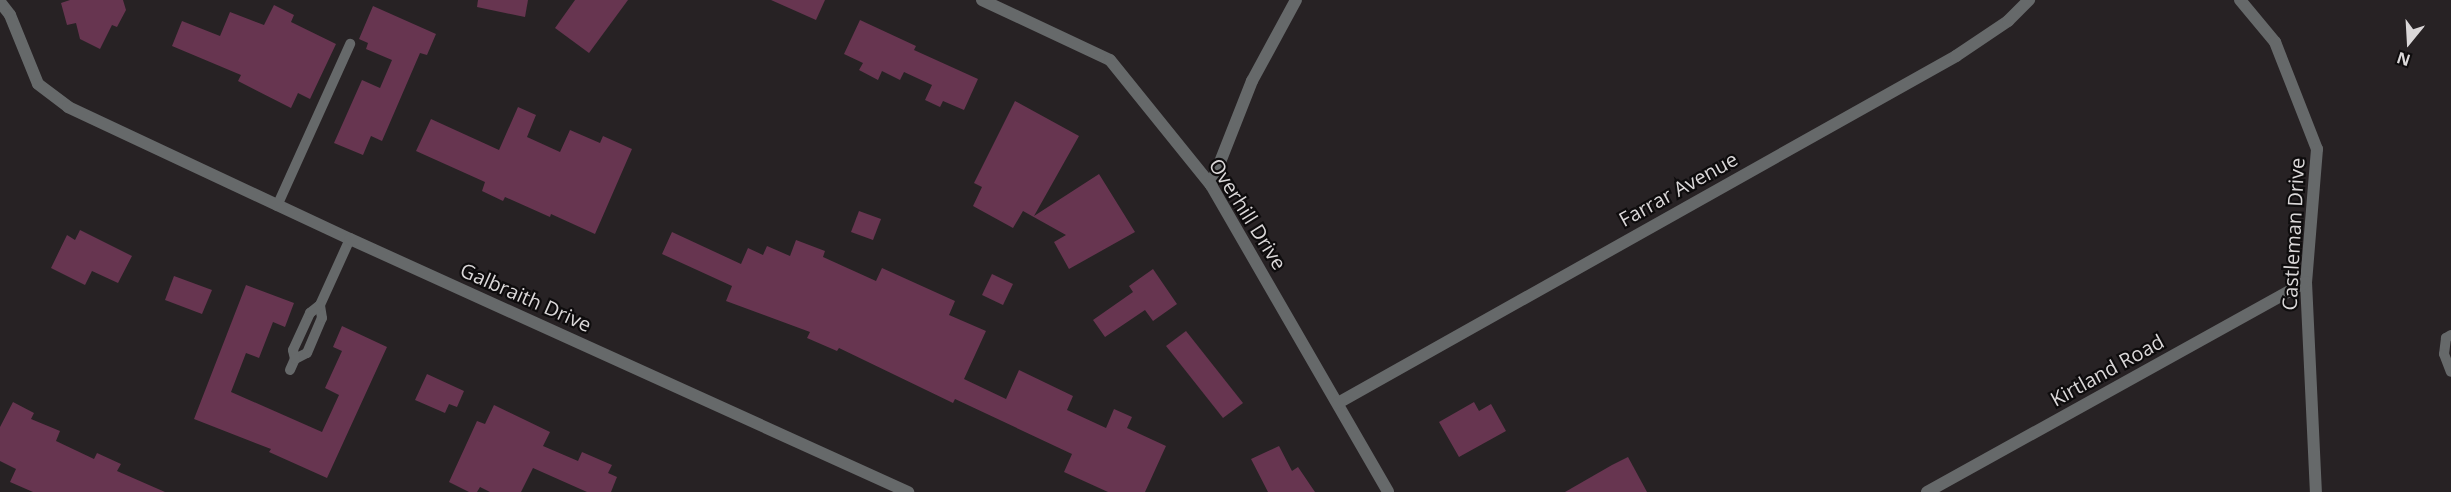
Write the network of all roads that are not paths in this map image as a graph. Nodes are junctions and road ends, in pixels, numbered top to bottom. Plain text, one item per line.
1 (982, 0) edge
2 (1296, 0) edge
3 (2029, 0) edge
4 (2240, 0) edge
5 (0, 2) edge
6 (350, 44) dead end
7 (1211, 185) junction
8 (277, 206) junction
9 (350, 239) junction
10 (2306, 282) junction
11 (2451, 335) edge
12 (293, 364) dead end
13 (2451, 372) edge
14 (1338, 403) junction
15 (908, 492) edge
16 (1388, 492) edge
17 (1927, 492) edge
18 (2316, 492) edge

1 - 7 street, Overhill Drive
2 - 7 street
3 - 14 street, Farrar Avenue
4 - 10 street, Castleman Drive
5 - 8 street, Galbraith Drive
6 - 8 lane
7 - 14 street, Overhill Drive
8 - 9 street, Galbraith Drive
9 - 12 lane
9 - 15 street, Galbraith Drive
10 - 17 street, Kirtland Road
10 - 18 street, Castleman Drive
11 - 13 lane
14 - 16 street, Overhill Drive

